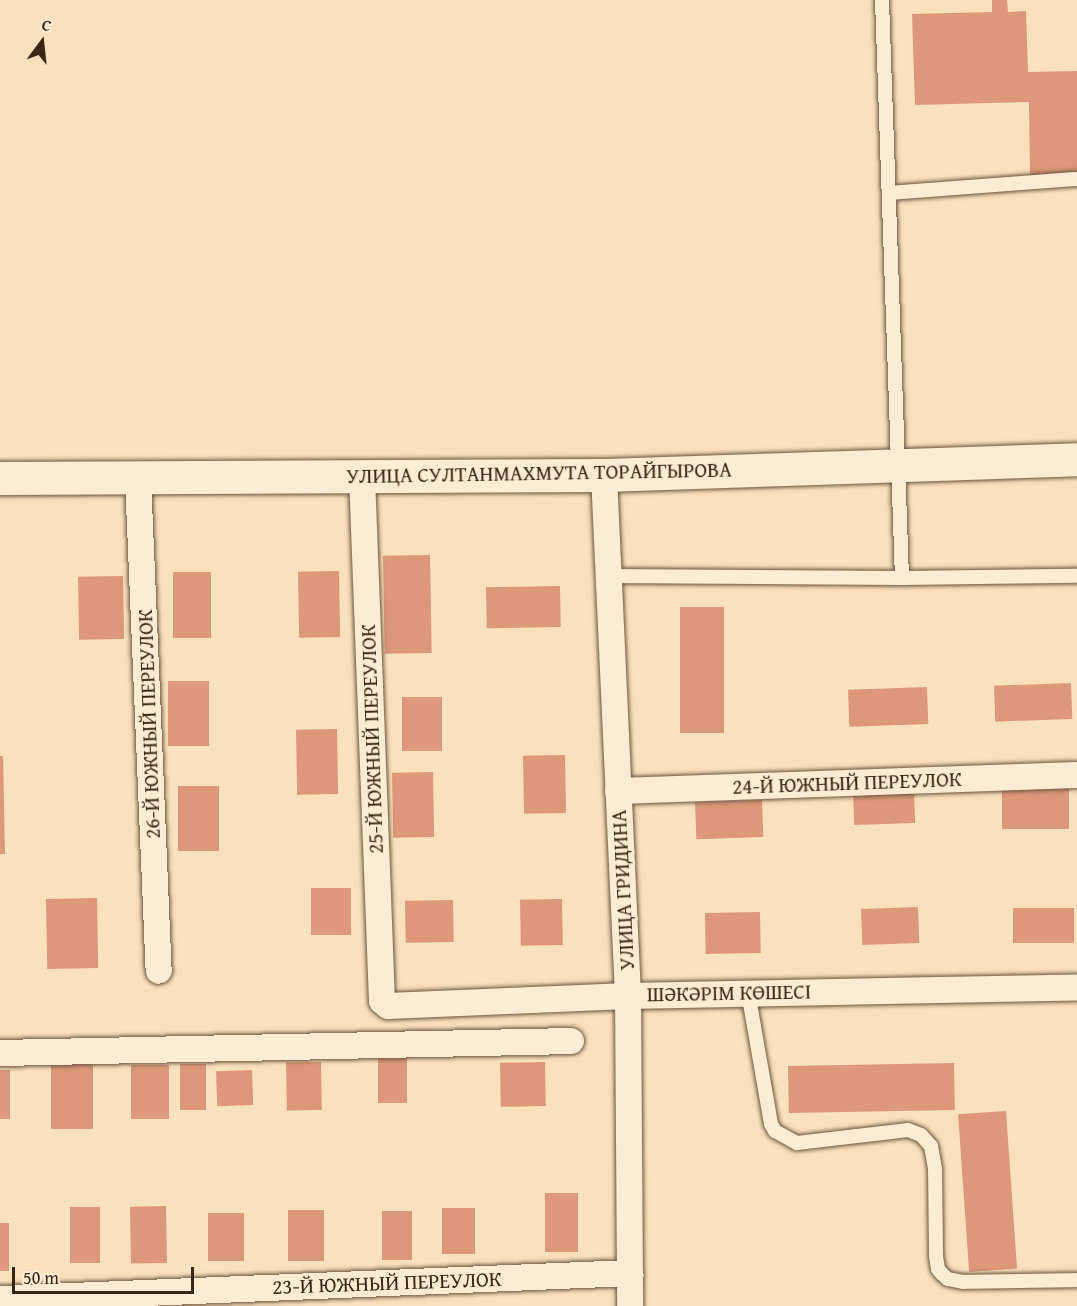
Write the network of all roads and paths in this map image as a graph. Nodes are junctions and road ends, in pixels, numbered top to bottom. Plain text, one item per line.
1 (882, 0) edge
2 (1077, 179) edge
3 (889, 193) junction
4 (1077, 459) edge
5 (899, 464) junction
6 (604, 475) junction
7 (362, 476) junction
8 (0, 478) edge
9 (138, 478) junction
10 (608, 576) junction
11 (1077, 576) edge
12 (902, 578) junction
13 (1077, 776) edge
14 (618, 791) junction
15 (159, 971) dead end
16 (1077, 987) edge
17 (748, 992) junction
18 (628, 996) junction
19 (382, 1002) joint
20 (571, 1041) dead end
21 (0, 1053) edge
22 (630, 1273) junction
23 (1077, 1280) edge
24 (0, 1299) edge
25 (630, 1306) edge

1 - 3 lane
2 - 3 lane
3 - 5 lane
4 - 5 main road, УЛИЦА СУЛТАНМАХМУТА ТОРАЙГЫРОВА
5 - 6 main road, УЛИЦА СУЛТАНМАХМУТА ТОРАЙГЫРОВА
5 - 12 lane
6 - 7 main road, УЛИЦА СУЛТАНМАХМУТА ТОРАЙГЫРОВА
6 - 10 street, УЛИЦА ГРИДИНА
7 - 9 main road, УЛИЦА СУЛТАНМАХМУТА ТОРАЙГЫРОВА
7 - 19 street, 25-Й ЮЖНЫЙ ПЕРЕУЛОК
8 - 9 main road, УЛИЦА СУЛТАНМАХМУТА ТОРАЙГЫРОВА
9 - 15 street, 26-Й ЮЖНЫЙ ПЕРЕУЛОК
10 - 12 lane
10 - 14 street, УЛИЦА ГРИДИНА
11 - 12 lane
13 - 14 street, 24-Й ЮЖНЫЙ ПЕРЕУЛОК
14 - 18 street, УЛИЦА ГРИДИНА
16 - 17 street, ШӘКӘРІМ КӨШЕСІ
17 - 18 street, ШӘКӘРІМ КӨШЕСІ
17 - 23 lane
18 - 19 street, ШӘКӘРІМ КӨШЕСІ
18 - 22 street, УЛИЦА ГРИДИНА
20 - 21 street
22 - 24 street, 23-Й ЮЖНЫЙ ПЕРЕУЛОК
22 - 25 street, УЛИЦА ГРИДИНА

